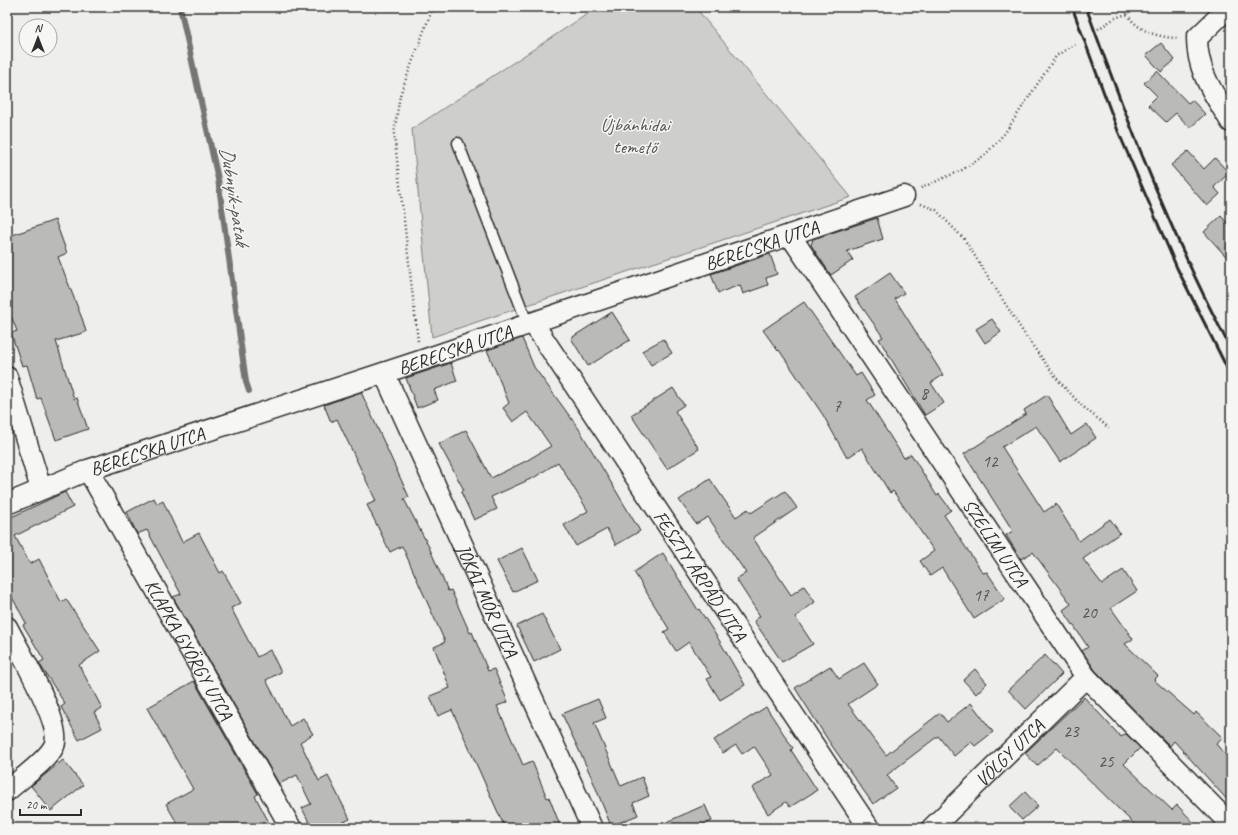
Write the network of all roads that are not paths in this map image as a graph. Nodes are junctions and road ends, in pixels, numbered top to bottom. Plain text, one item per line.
1 (1229, 7) edge
2 (1231, 122) edge
3 (458, 143) dead end
4 (904, 196) road end
5 (790, 235) junction
6 (531, 324) junction
7 (384, 373) junction
8 (7, 378) edge
9 (88, 470) junction
10 (41, 489) junction
11 (7, 504) edge
12 (7, 627) edge
13 (1086, 676) junction
14 (7, 790) edge
15 (1231, 826) edge
16 (291, 828) edge
17 (592, 828) edge
18 (869, 828) edge
19 (932, 828) edge

1 - 2 street
3 - 6 lane
4 - 5 street, BERECSKA UTCA
5 - 6 street, BERECSKA UTCA
5 - 13 street, SZELIM UTCA
6 - 7 street, BERECSKA UTCA
6 - 18 street, FESZTY ÁRPÁD UTCA
7 - 9 street, BERECSKA UTCA
7 - 17 street, JÓKAI MÓR UTCA
8 - 10 street
9 - 10 street, BERECSKA UTCA
9 - 16 street, KLAPKA GYÖRGY UTCA
10 - 11 street, BERECSKA UTCA
12 - 14 street
13 - 15 street, SZELIM UTCA
13 - 19 street, VÖLGY UTCA

